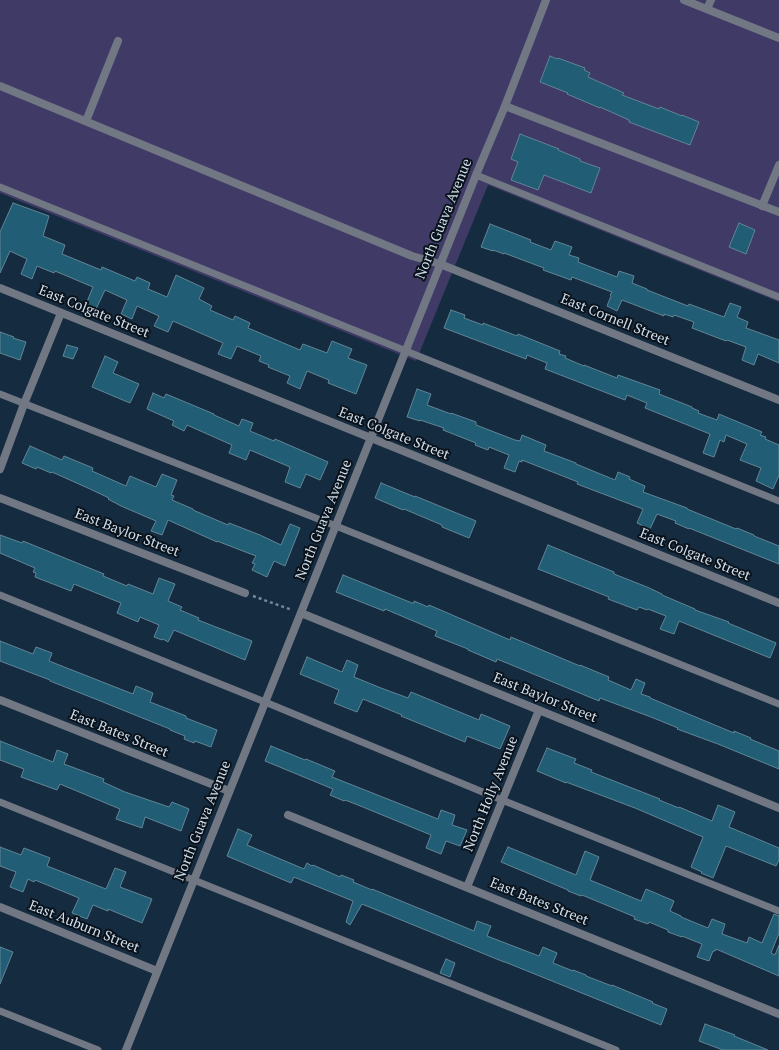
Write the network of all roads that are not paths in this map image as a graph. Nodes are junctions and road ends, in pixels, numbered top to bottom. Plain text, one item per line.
1 (546, 0) edge
2 (684, 0) edge
3 (711, 0) edge
4 (707, 9) junction
5 (779, 38) edge
6 (118, 41) dead end
7 (0, 86) edge
8 (505, 106) junction
9 (86, 122) junction
10 (779, 165) edge
11 (476, 175) junction
12 (0, 187) edge
13 (762, 206) junction
14 (779, 212) edge
15 (440, 264) junction
16 (0, 288) edge
17 (779, 297) edge
18 (61, 313) junction
19 (406, 351) junction
20 (0, 394) edge
21 (779, 400) edge
22 (24, 404) junction
23 (371, 438) junction
24 (0, 469) edge
25 (0, 498) edge
26 (779, 501) edge
27 (336, 526) junction
28 (245, 593) road end
29 (0, 595) edge
30 (779, 603) edge
31 (300, 613) junction
32 (0, 700) edge
33 (265, 702) junction
34 (779, 704) edge
35 (539, 710) junction
36 (229, 791) junction
37 (502, 800) junction
38 (0, 802) edge
39 (779, 808) edge
40 (288, 815) dead end
41 (194, 880) junction
42 (467, 887) junction
43 (0, 907) edge
44 (779, 910) edge
45 (157, 971) junction
46 (0, 1011) edge
47 (779, 1014) edge
48 (98, 1050) edge
49 (126, 1050) edge
50 (616, 1050) edge

1 - 8 street, North Guava Avenue
2 - 4 street
3 - 4 street
4 - 5 street
6 - 9 street
7 - 9 street, East Cornell Street
8 - 11 street, North Guava Avenue
8 - 13 street
9 - 15 street, East Cornell Street
10 - 13 street
11 - 15 street, North Guava Avenue
11 - 17 lane
12 - 19 lane
13 - 14 street
15 - 19 street, North Guava Avenue
15 - 21 street, East Cornell Street
16 - 18 street, East Colgate Street
18 - 22 street
18 - 23 street, East Colgate Street
19 - 23 street, North Guava Avenue
19 - 26 lane
20 - 22 lane
22 - 24 street
22 - 27 lane
23 - 27 street, North Guava Avenue
23 - 30 street, East Colgate Street
25 - 28 street, East Baylor Street
27 - 31 street, North Guava Avenue
27 - 34 lane
29 - 33 lane
31 - 33 street, North Guava Avenue
31 - 35 street, East Baylor Street
32 - 36 street, East Bates Street
33 - 36 street, North Guava Avenue
33 - 37 lane
35 - 37 street, North Holly Avenue
35 - 39 street, East Baylor Street
36 - 41 street, North Guava Avenue
37 - 42 street, North Holly Avenue
37 - 44 lane
38 - 41 lane
40 - 42 street, East Bates Street
41 - 45 street, North Guava Avenue
41 - 50 lane
42 - 47 street, East Bates Street
43 - 45 street, East Auburn Street
45 - 49 street, North Guava Avenue
46 - 48 lane

